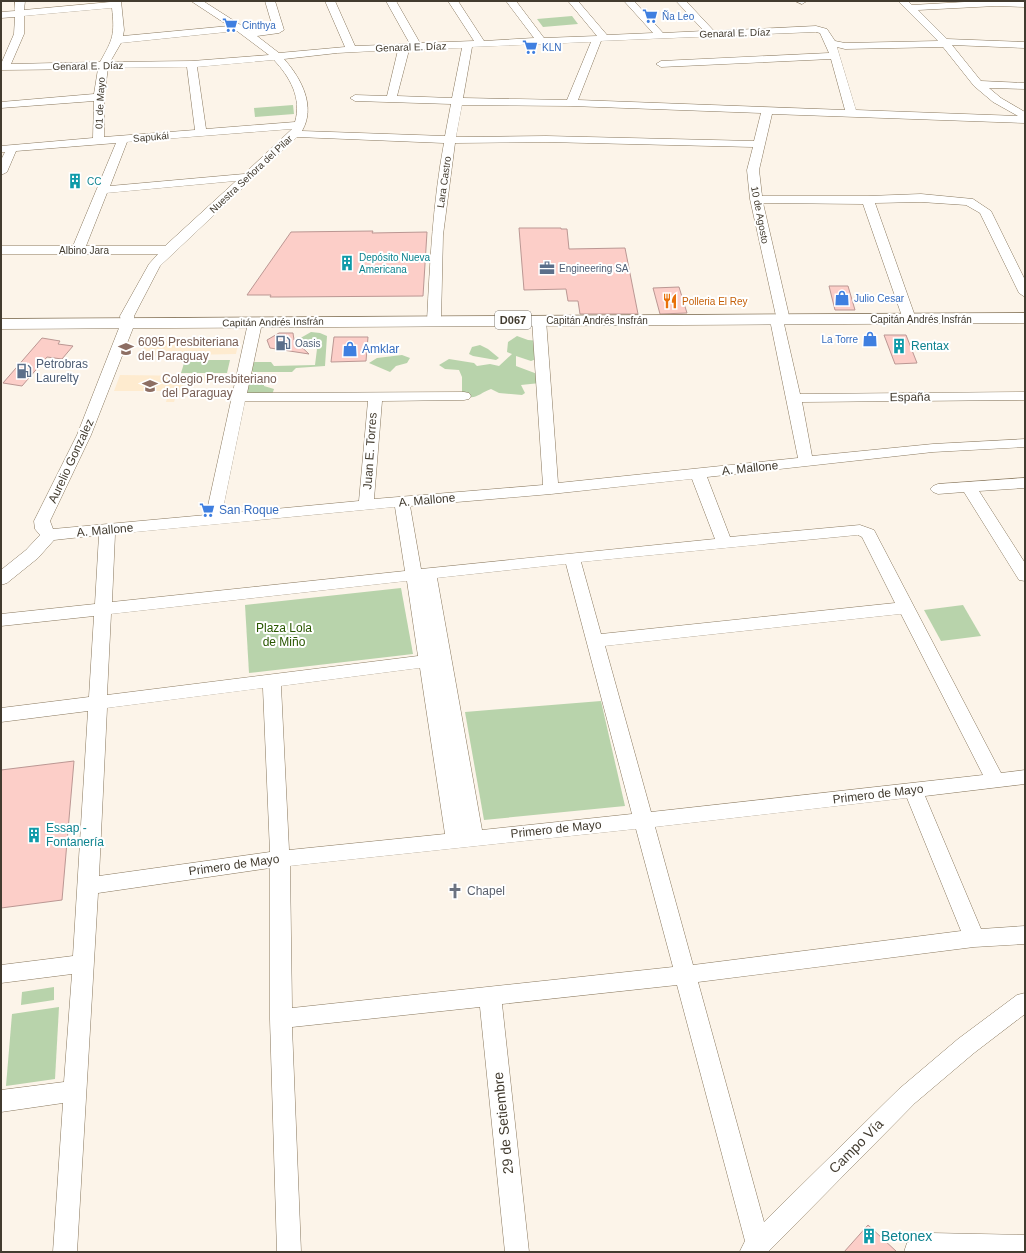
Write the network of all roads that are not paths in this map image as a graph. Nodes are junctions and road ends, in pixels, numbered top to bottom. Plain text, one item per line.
1 (20, 1) edge
2 (196, 1) edge
3 (270, 1) edge
4 (330, 1) edge
5 (391, 1) edge
6 (453, 1) edge
7 (511, 1) edge
8 (573, 1) edge
9 (629, 1) edge
10 (681, 1) edge
11 (116, 3) edge
12 (907, 4) edge
13 (1025, 4) edge
14 (20, 13) junction
15 (1, 15) edge
16 (236, 28) junction
17 (247, 34) junction
18 (712, 34) junction
19 (661, 36) junction
20 (600, 39) junction
21 (117, 40) junction
22 (541, 41) junction
23 (831, 43) junction
24 (945, 43) junction
25 (481, 44) junction
26 (467, 45) junction
27 (1025, 46) edge
28 (417, 47) junction
29 (404, 48) junction
30 (352, 50) junction
31 (835, 56) junction
32 (278, 58) junction
33 (192, 64) junction
34 (661, 64) dead end
35 (103, 66) junction
36 (3, 67) edge
37 (978, 84) junction
38 (1025, 86) edge
39 (99, 97) junction
40 (354, 98) dead end
41 (391, 99) junction
42 (458, 101) junction
43 (571, 103) junction
44 (1, 105) edge
45 (767, 110) junction
46 (851, 112) junction
47 (1025, 116) edge
48 (1025, 120) edge
49 (301, 125) junction
50 (201, 133) junction
51 (294, 134) junction
52 (123, 139) junction
53 (450, 140) junction
54 (98, 141) junction
55 (758, 144) junction
56 (7, 149) edge
57 (1, 172) edge
58 (247, 177) junction
59 (102, 190) junction
60 (756, 200) junction
61 (868, 200) junction
62 (1, 250) edge
63 (78, 250) junction
64 (168, 250) junction
65 (1025, 293) edge
66 (1025, 318) edge
67 (908, 319) junction
68 (539, 320) junction
69 (780, 320) junction
70 (434, 321) junction
71 (128, 323) junction
72 (255, 323) junction
73 (1, 324) edge
74 (464, 396) dead end
75 (1025, 396) edge
76 (239, 397) junction
77 (374, 397) junction
78 (794, 398) junction
79 (1025, 443) edge
80 (806, 462) junction
81 (698, 473) junction
82 (1025, 483) edge
83 (969, 487) junction
84 (551, 489) junction
85 (938, 489) dead end
86 (402, 502) junction
87 (366, 505) junction
88 (213, 519) junction
89 (107, 531) junction
90 (49, 535) junction
91 (724, 543) junction
92 (572, 558) junction
93 (421, 575) junction
94 (1025, 576) edge
95 (1, 579) edge
96 (907, 608) junction
97 (102, 610) junction
98 (1, 620) edge
99 (595, 641) junction
100 (435, 660) junction
101 (272, 680) junction
102 (98, 702) junction
103 (1, 715) edge
104 (1025, 777) edge
105 (995, 780) junction
106 (913, 790) junction
107 (643, 821) junction
108 (464, 838) junction
109 (280, 859) junction
110 (88, 886) junction
111 (1025, 935) edge
112 (974, 938) junction
113 (83, 964) junction
114 (1, 974) edge
115 (684, 974) junction
116 (490, 995) junction
117 (1025, 1002) edge
118 (281, 1019) junction
119 (75, 1091) junction
120 (1, 1101) edge
121 (1025, 1247) edge
122 (754, 1248) edge
123 (65, 1252) edge
124 (288, 1252) edge
125 (517, 1252) edge
126 (916, 1252) edge

1 - 14 street
2 - 16 street, Nuestra Señora del Pilar
3 - 17 street
4 - 30 street
5 - 28 street
6 - 25 street
7 - 22 street
8 - 20 street
9 - 19 street
10 - 18 street
11 - 14 street
11 - 21 street
12 - 13 street
12 - 24 street
14 - 15 street
14 - 36 street
16 - 17 street, Nuestra Señora del Pilar
16 - 21 street
17 - 32 street, Nuestra Señora del Pilar
18 - 19 street, Genaral E. Díaz
18 - 23 street, Genaral E. Díaz
19 - 20 street, Genaral E. Díaz
20 - 22 street, Genaral E. Díaz
20 - 43 street
21 - 35 street
22 - 25 street, Genaral E. Díaz
23 - 24 street
23 - 31 street
24 - 27 street
24 - 37 street
25 - 26 street, Genaral E. Díaz
26 - 28 street, Genaral E. Díaz
26 - 42 street, Lara Castro
28 - 29 street, Genaral E. Díaz
29 - 30 street, Genaral E. Díaz
29 - 41 street
30 - 32 street, Genaral E. Díaz
31 - 34 street
31 - 46 street
32 - 33 street, Genaral E. Díaz
32 - 49 street, Nuestra Señora del Pilar
33 - 35 street, Genaral E. Díaz
33 - 50 street
35 - 36 street, Genaral E. Díaz
35 - 39 street, 01 de Mayo
37 - 38 street
37 - 47 street
39 - 44 street
39 - 54 street, 01 de Mayo
40 - 41 street
41 - 42 street
42 - 43 street
42 - 53 street, Lara Castro
43 - 45 street
45 - 46 street
45 - 55 street, 10 de Agosto
46 - 48 street
49 - 50 street, Sapukái
49 - 51 street, Nuestra Señora del Pilar
50 - 52 street, Sapukái
51 - 53 street
51 - 58 street, Nuestra Señora del Pilar
52 - 54 street, Sapukái
52 - 59 street
53 - 55 street
53 - 70 street, Lara Castro
54 - 56 street, Sapukái
55 - 60 street, 10 de Agosto
56 - 57 street
58 - 59 street
58 - 64 street, Nuestra Señora del Pilar
59 - 63 street
60 - 61 street
60 - 69 street, 10 de Agosto
61 - 65 street
61 - 67 street
62 - 63 street, Albino Jara
63 - 64 street, Albino Jara
64 - 71 street, Nuestra Señora del Pilar
66 - 67 main road, Capitán Andrés Insfrán / D067
67 - 69 main road, Capitán Andrés Insfrán / D067
68 - 69 main road, Capitán Andrés Insfrán / D067
68 - 70 main road, Capitán Andrés Insfrán / D067
68 - 84 street
69 - 78 street, 10 de Agosto
70 - 72 main road, Capitán Andrés Insfrán / D067
71 - 72 main road, Capitán Andrés Insfrán / D067
71 - 73 main road, Capitán Andrés Insfrán / D067
71 - 90 street, Aurelio Gonzalez
72 - 76 street
74 - 77 street
75 - 78 street, España
76 - 77 street
76 - 88 street
77 - 87 street, Juan E. Torres
78 - 80 street, 10 de Agosto
79 - 80 street, A. Mallone
80 - 81 street, A. Mallone
81 - 84 street, A. Mallone
81 - 91 street
82 - 83 street
83 - 85 street
83 - 94 street
84 - 86 street, A. Mallone
86 - 87 street, A. Mallone
86 - 93 street
87 - 88 street, A. Mallone
88 - 89 street, A. Mallone
89 - 90 street, A. Mallone
89 - 97 street
90 - 95 street
91 - 92 street
91 - 96 street
92 - 93 street
92 - 99 street
93 - 97 street
93 - 100 street
96 - 99 street
96 - 105 street
97 - 98 street
97 - 102 street
99 - 107 street
100 - 101 street
100 - 108 street
101 - 102 street
101 - 109 street
102 - 103 street
102 - 110 street
104 - 105 street, Primero de Mayo
105 - 106 street, Primero de Mayo
106 - 107 street, Primero de Mayo
106 - 112 street
107 - 108 street, Primero de Mayo
107 - 115 street
108 - 109 street, Primero de Mayo
109 - 110 street, Primero de Mayo
109 - 118 street
110 - 113 street
111 - 112 street
112 - 115 street
113 - 114 street
113 - 119 street
115 - 116 street
115 - 122 street
116 - 118 street
116 - 125 street, 29 de Setiembre
117 - 122 street, Campo Vía
118 - 124 street
119 - 120 street
119 - 123 street
121 - 126 street

